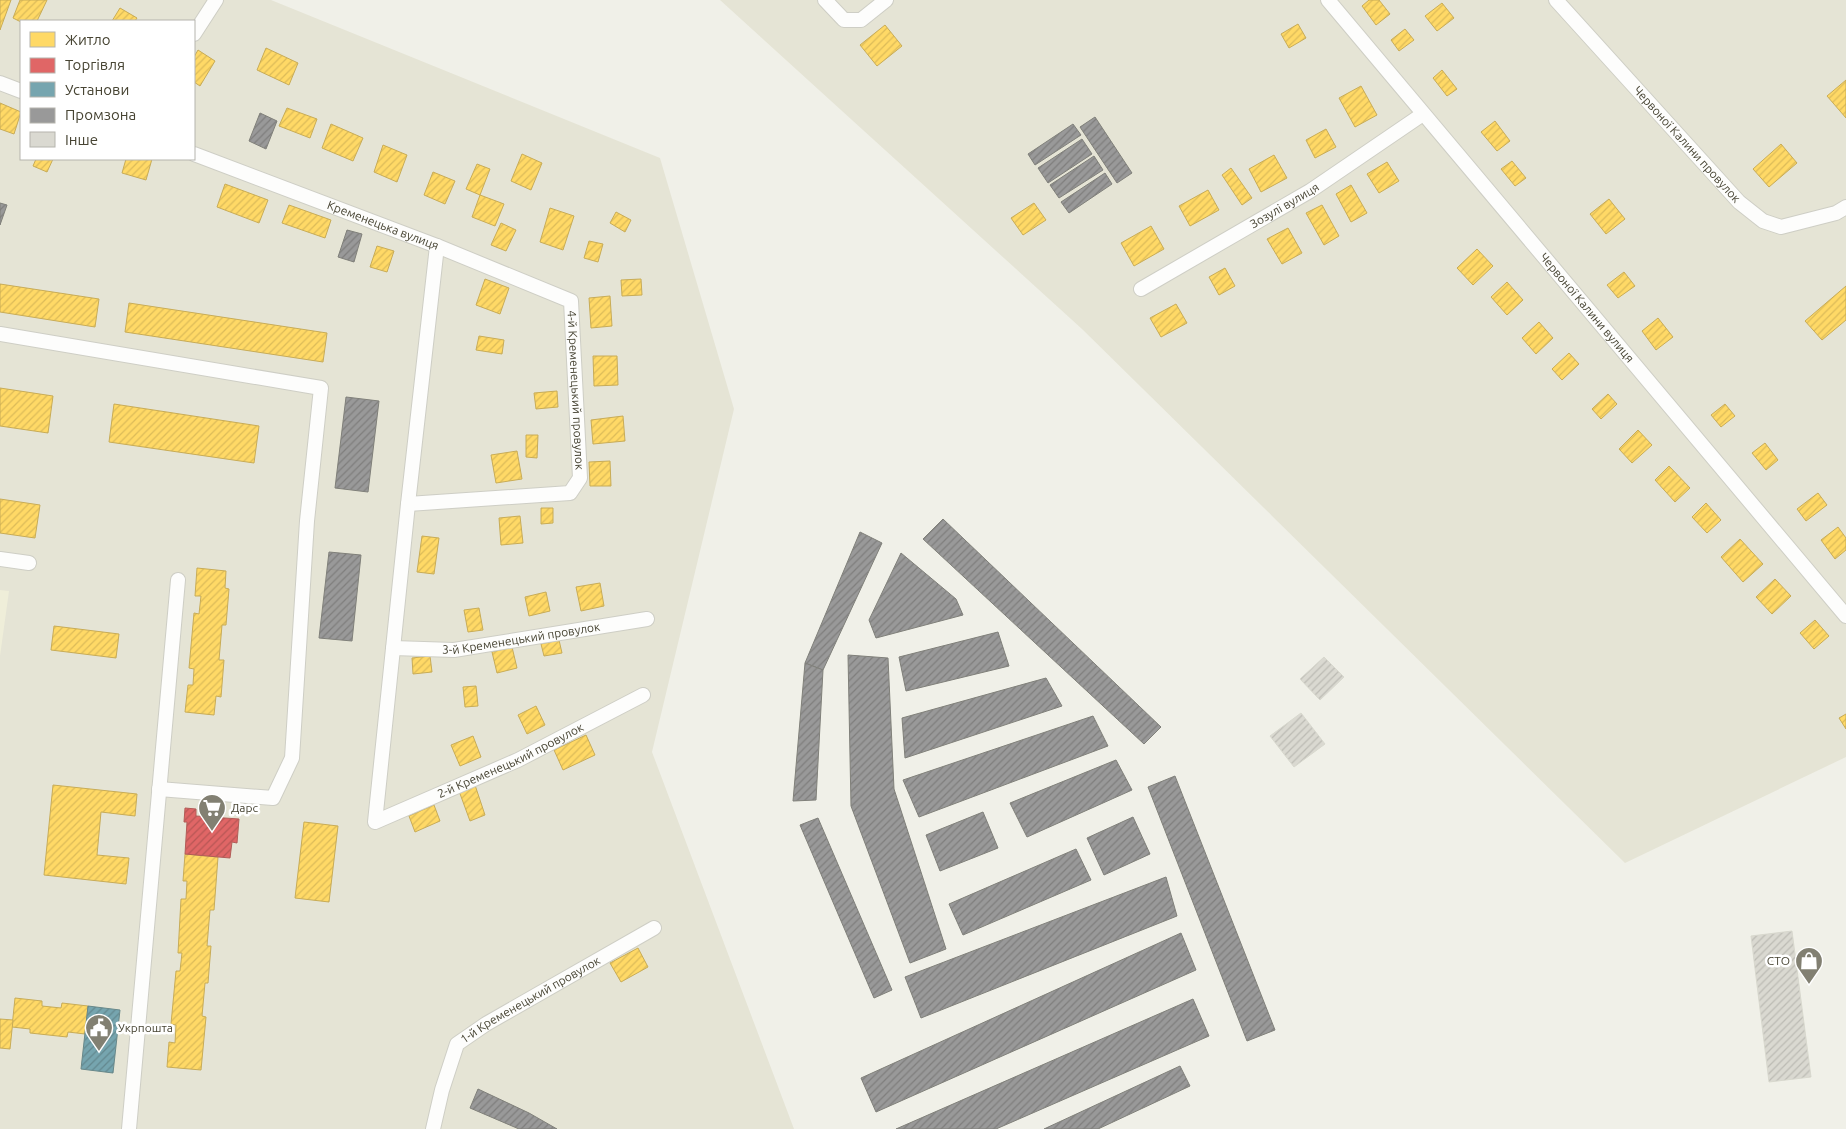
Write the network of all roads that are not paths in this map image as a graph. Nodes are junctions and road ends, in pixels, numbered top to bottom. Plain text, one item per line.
1 (216, 0) edge
2 (825, 0) edge
3 (886, 0) edge
4 (1328, 0) edge
5 (1556, 0) edge
6 (195, 32) edge
7 (0, 83) edge
8 (20, 91) edge
9 (1424, 114) junction
10 (195, 154) edge
11 (1846, 207) edge
12 (437, 246) junction
13 (1141, 289) dead end
14 (571, 301) joint
15 (0, 334) edge
16 (408, 504) junction
17 (0, 559) edge
18 (30, 563) dead end
19 (178, 580) dead end
20 (1846, 616) edge
21 (647, 619) dead end
22 (393, 648) junction
23 (643, 695) dead end
24 (160, 789) junction
25 (654, 928) dead end
26 (129, 1129) edge
27 (433, 1129) edge

1 - 6 street
2 - 3 street
4 - 9 street, Червоної Калини вулиця
5 - 11 street, Червоної Калини провулок
7 - 8 street
9 - 13 street, Зозулі вулиця
9 - 20 street, Червоної Калини вулиця
10 - 12 street, Кременецька вулиця
12 - 14 street, Кременецька вулиця
12 - 16 street
14 - 16 street, 4-й Кременецький провулок
15 - 24 street
16 - 22 street
17 - 18 street
19 - 24 street
21 - 22 street, 3-й Кременецький провулок
22 - 23 street, 2-й Кременецький провулок
24 - 26 street
25 - 27 street, 1-й Кременецький провулок

